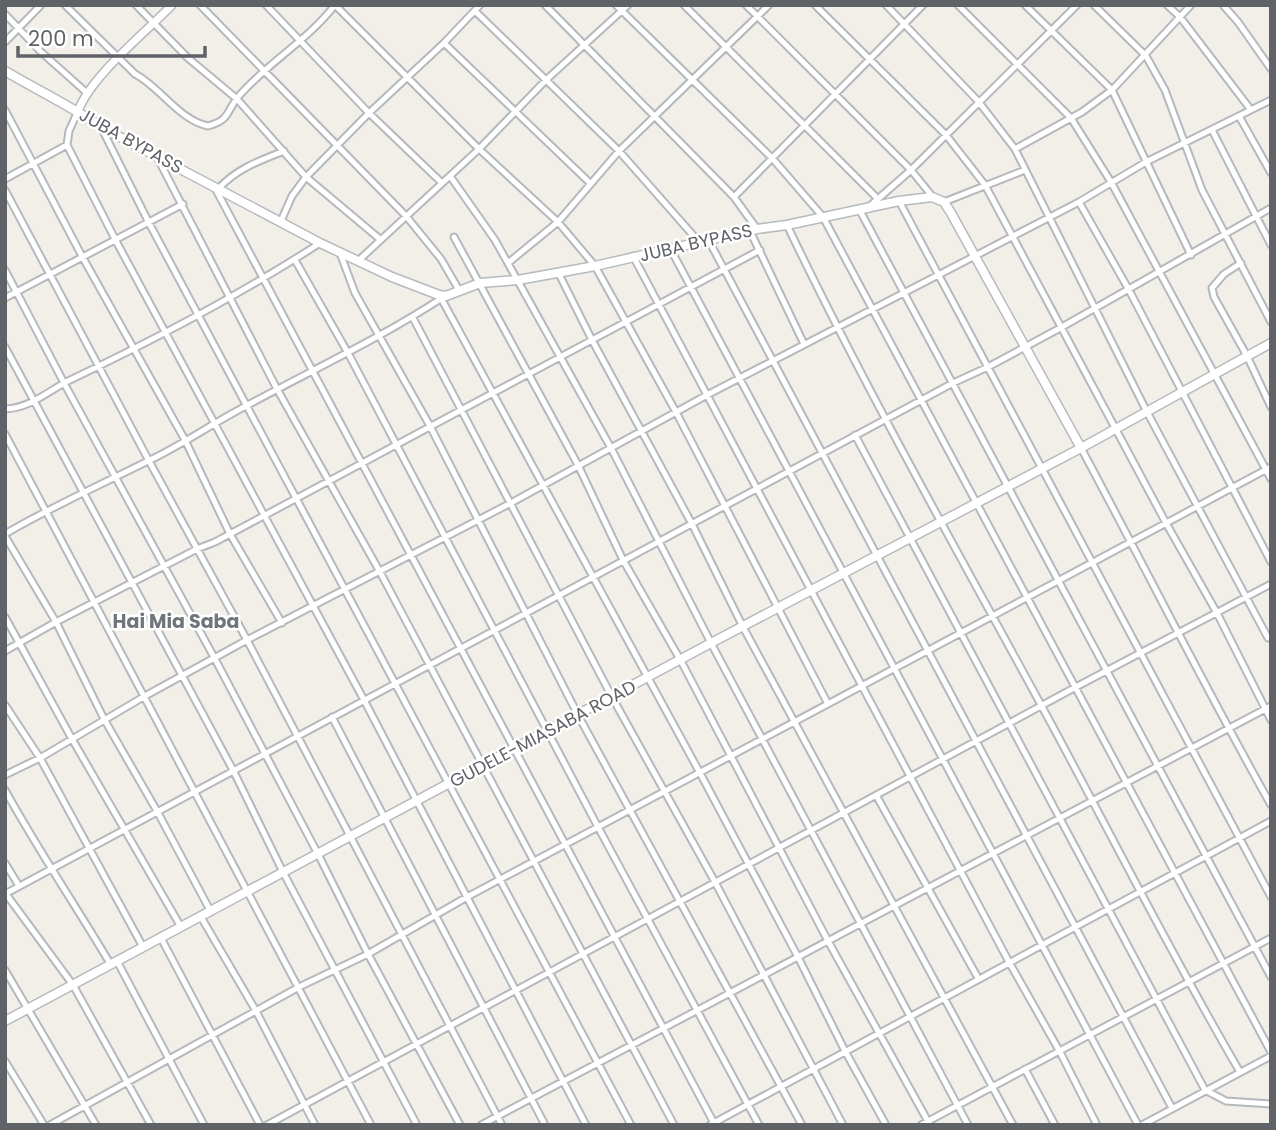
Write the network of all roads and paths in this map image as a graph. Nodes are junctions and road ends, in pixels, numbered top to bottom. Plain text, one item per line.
1 (41, 5) edge
2 (65, 5) edge
3 (136, 5) edge
4 (172, 5) edge
5 (200, 5) edge
6 (266, 5) edge
7 (480, 5) edge
8 (545, 5) edge
9 (616, 5) edge
10 (628, 5) edge
11 (684, 5) edge
12 (746, 5) edge
13 (769, 5) edge
14 (815, 5) edge
15 (886, 5) edge
16 (923, 5) edge
17 (958, 5) edge
18 (1026, 5) edge
19 (1077, 5) edge
20 (1094, 5) edge
21 (1167, 5) edge
22 (1191, 5) edge
23 (1223, 5) edge
24 (475, 11) junction
25 (622, 11) junction
26 (5, 14) edge
27 (758, 17) junction
28 (1180, 17) junction
29 (154, 23) junction
30 (904, 24) junction
31 (19, 28) junction
32 (1051, 31) junction
33 (5, 42) edge
34 (300, 43) junction
35 (444, 43) junction
36 (584, 46) junction
37 (727, 47) junction
38 (1146, 56) junction
39 (118, 59) junction
40 (870, 61) junction
41 (1018, 65) junction
42 (1271, 69) edge
43 (5, 71) edge
44 (264, 72) junction
45 (407, 77) junction
46 (546, 80) junction
47 (694, 80) junction
48 (1112, 90) junction
49 (87, 93) junction
50 (836, 95) junction
51 (237, 99) junction
52 (978, 101) junction
53 (1270, 102) edge
54 (5, 110) edge
55 (1251, 110) junction
56 (78, 111) junction
57 (516, 111) junction
58 (369, 113) junction
59 (1239, 116) junction
60 (654, 118) junction
61 (1071, 118) junction
62 (804, 126) junction
63 (101, 127) junction
64 (1212, 130) junction
65 (946, 135) junction
66 (1183, 144) junction
67 (67, 145) junction
68 (336, 146) junction
69 (479, 149) junction
70 (1016, 149) junction
71 (284, 151) junction
72 (619, 151) junction
73 (157, 158) junction
74 (772, 158) junction
75 (1146, 162) junction
76 (33, 164) junction
77 (911, 170) junction
78 (1026, 170) junction
79 (1271, 173) edge
80 (450, 176) junction
81 (306, 177) junction
82 (5, 179) edge
83 (1111, 182) junction
84 (442, 183) junction
85 (591, 184) junction
86 (985, 185) junction
87 (216, 186) junction
88 (5, 190) edge
89 (734, 197) junction
90 (932, 197) junction
91 (878, 199) junction
92 (899, 201) junction
93 (944, 202) junction
94 (1079, 202) junction
95 (183, 204) junction
96 (870, 206) junction
97 (1271, 208) edge
98 (859, 209) junction
99 (405, 216) junction
100 (1048, 216) junction
101 (823, 217) junction
102 (1257, 218) junction
103 (281, 222) junction
104 (558, 222) junction
105 (149, 223) junction
106 (788, 225) junction
107 (754, 230) junction
108 (1225, 234) junction
109 (1013, 236) junction
110 (454, 237) dead end
111 (380, 240) junction
112 (116, 241) junction
113 (704, 242) junction
114 (320, 243) junction
115 (1271, 245) edge
116 (670, 248) junction
117 (760, 250) junction
118 (339, 251) junction
119 (1191, 255) junction
120 (974, 256) junction
121 (633, 257) junction
122 (83, 258) junction
123 (295, 260) junction
124 (358, 261) junction
125 (508, 263) junction
126 (1241, 264) junction
127 (595, 266) junction
128 (5, 270) edge
129 (724, 270) junction
130 (558, 272) junction
131 (1159, 273) junction
132 (939, 275) junction
133 (50, 276) junction
134 (264, 278) junction
135 (518, 280) junction
136 (480, 283) junction
137 (691, 289) junction
138 (459, 290) junction
139 (1129, 290) junction
140 (17, 292) junction
141 (905, 293) junction
142 (231, 296) junction
143 (443, 297) junction
144 (5, 298) edge
145 (659, 305) junction
146 (1095, 309) junction
147 (873, 310) junction
148 (198, 314) junction
149 (413, 318) junction
150 (626, 322) junction
151 (1271, 322) edge
152 (1062, 327) junction
153 (837, 328) junction
154 (165, 332) junction
155 (379, 337) junction
156 (592, 341) junction
157 (1271, 343) edge
158 (804, 344) junction
159 (5, 347) edge
160 (1025, 347) junction
161 (133, 348) junction
162 (348, 353) junction
163 (1247, 356) junction
164 (560, 357) junction
165 (772, 362) junction
166 (100, 366) junction
167 (988, 367) junction
168 (313, 370) junction
169 (529, 374) junction
170 (1214, 374) junction
171 (740, 378) junction
172 (64, 383) junction
173 (953, 383) junction
174 (277, 390) junction
175 (1182, 392) junction
176 (494, 393) junction
177 (707, 395) junction
178 (921, 400) junction
179 (35, 401) junction
180 (247, 405) junction
181 (1271, 407) edge
182 (5, 409) edge
183 (463, 409) junction
184 (676, 412) junction
185 (1147, 412) junction
186 (886, 419) junction
187 (215, 422) junction
188 (430, 426) junction
189 (1117, 428) junction
190 (642, 431) junction
191 (5, 434) edge
192 (855, 435) junction
193 (185, 440) junction
194 (396, 443) junction
195 (611, 448) junction
196 (1081, 448) junction
197 (823, 454) junction
198 (149, 461) junction
199 (362, 462) junction
200 (578, 465) junction
201 (1042, 467) junction
202 (1268, 469) edge
203 (790, 471) junction
204 (114, 476) junction
205 (1271, 479) edge
206 (329, 480) junction
207 (543, 486) junction
208 (1008, 486) junction
209 (757, 488) junction
210 (1232, 488) junction
211 (82, 492) junction
212 (296, 498) junction
213 (976, 503) junction
214 (509, 504) junction
215 (724, 506) junction
216 (1199, 507) junction
217 (45, 512) junction
218 (265, 514) junction
219 (478, 519) junction
220 (942, 521) junction
221 (1166, 523) junction
222 (692, 524) junction
223 (230, 534) junction
224 (5, 535) edge
225 (445, 537) junction
226 (910, 538) junction
227 (660, 540) junction
228 (1132, 542) junction
229 (197, 549) junction
230 (412, 555) junction
231 (877, 556) junction
232 (623, 560) junction
233 (1271, 562) edge
234 (1092, 563) junction
235 (164, 567) junction
236 (380, 572) junction
237 (844, 573) junction
238 (592, 577) junction
239 (1059, 581) junction
240 (132, 584) junction
241 (1271, 584) edge
242 (346, 589) junction
243 (811, 591) junction
244 (558, 595) junction
245 (1245, 597) junction
246 (1027, 598) junction
247 (95, 601) junction
248 (314, 607) junction
249 (777, 609) junction
250 (525, 613) junction
251 (1217, 613) junction
252 (993, 616) junction
253 (5, 617) edge
254 (56, 622) junction
255 (282, 623) junction
256 (743, 627) junction
257 (494, 629) junction
258 (1180, 632) junction
259 (961, 633) junction
260 (1268, 638) dead end
261 (247, 640) junction
262 (19, 643) junction
263 (711, 643) junction
264 (462, 648) junction
265 (5, 651) edge
266 (928, 651) junction
267 (1141, 653) junction
268 (215, 659) junction
269 (681, 661) junction
270 (429, 664) junction
271 (895, 669) junction
272 (1107, 670) junction
273 (183, 676) junction
274 (648, 678) junction
275 (396, 682) junction
276 (862, 686) junction
277 (1074, 688) junction
278 (145, 696) junction
279 (612, 697) junction
280 (364, 699) junction
281 (828, 704) junction
282 (5, 705) edge
283 (1041, 706) junction
284 (1268, 707) edge
285 (578, 715) junction
286 (332, 717) junction
287 (104, 719) junction
288 (1271, 720) edge
289 (794, 722) junction
290 (1009, 723) junction
291 (1228, 729) junction
292 (548, 731) junction
293 (297, 735) junction
294 (72, 739) junction
295 (763, 739) junction
296 (976, 741) junction
297 (515, 749) junction
298 (1190, 749) junction
299 (265, 753) junction
300 (731, 756) junction
301 (40, 758) junction
302 (943, 759) junction
303 (483, 766) junction
304 (1158, 766) junction
305 (233, 770) junction
306 (700, 773) junction
307 (5, 775) edge
308 (910, 777) junction
309 (1125, 783) junction
310 (449, 784) junction
311 (5, 790) edge
312 (194, 791) junction
313 (666, 791) junction
314 (876, 795) junction
315 (1093, 800) junction
316 (416, 802) junction
317 (1271, 805) edge
318 (157, 810) junction
319 (631, 810) junction
320 (844, 813) junction
321 (1060, 818) junction
322 (384, 819) junction
323 (1271, 821) edge
324 (598, 827) junction
325 (123, 829) junction
326 (812, 830) junction
327 (1027, 835) junction
328 (351, 836) junction
329 (1239, 838) junction
330 (566, 845) junction
331 (780, 847) junction
332 (89, 848) junction
333 (318, 853) junction
334 (993, 853) junction
335 (1206, 856) junction
336 (535, 861) junction
337 (5, 863) edge
338 (749, 864) junction
339 (52, 867) junction
340 (960, 871) junction
341 (284, 873) junction
342 (1174, 874) junction
343 (501, 880) junction
344 (716, 882) junction
345 (19, 886) junction
346 (926, 888) junction
347 (248, 892) junction
348 (6, 894) edge
349 (1140, 894) junction
350 (467, 897) junction
351 (1271, 897) edge
352 (680, 902) junction
353 (894, 905) junction
354 (1108, 909) junction
355 (211, 912) junction
356 (436, 914) junction
357 (201, 917) junction
358 (648, 919) junction
359 (861, 923) junction
360 (181, 927) junction
361 (1075, 927) junction
362 (403, 935) junction
363 (615, 937) junction
364 (161, 938) junction
365 (1271, 938) edge
366 (828, 941) junction
367 (1042, 946) junction
368 (143, 947) junction
369 (1255, 947) junction
370 (368, 954) junction
371 (583, 954) junction
372 (798, 957) junction
373 (1009, 962) junction
374 (114, 963) junction
375 (1222, 965) junction
376 (5, 970) edge
377 (335, 971) junction
378 (550, 972) junction
379 (764, 974) junction
380 (1271, 977) edge
381 (978, 978) junction
382 (1188, 984) junction
383 (73, 985) junction
384 (299, 987) junction
385 (517, 990) junction
386 (730, 993) junction
387 (944, 997) junction
388 (1157, 1000) junction
389 (484, 1007) junction
390 (29, 1008) junction
391 (697, 1010) junction
392 (256, 1011) junction
393 (911, 1016) junction
394 (1124, 1017) junction
395 (5, 1021) edge
396 (450, 1026) junction
397 (663, 1028) junction
398 (879, 1032) junction
399 (214, 1036) junction
400 (1090, 1036) junction
401 (417, 1044) junction
402 (630, 1045) junction
403 (845, 1051) junction
404 (1060, 1052) junction
405 (1271, 1054) edge
406 (171, 1060) junction
407 (5, 1061) edge
408 (385, 1061) junction
409 (598, 1063) junction
410 (813, 1068) junction
411 (1026, 1069) junction
412 (1240, 1072) junction
413 (348, 1081) junction
414 (564, 1081) junction
415 (126, 1082) junction
416 (782, 1086) junction
417 (993, 1087) junction
418 (1205, 1090) junction
419 (531, 1098) junction
420 (1271, 1104) edge
421 (85, 1105) junction
422 (304, 1105) junction
423 (748, 1105) junction
424 (958, 1106) junction
425 (1172, 1108) junction
426 (497, 1116) junction
427 (929, 1123) edge
428 (713, 1124) edge
429 (44, 1125) edge
430 (50, 1125) edge
431 (96, 1125) edge
432 (151, 1125) edge
433 (204, 1125) edge
434 (260, 1125) edge
435 (267, 1125) edge
436 (315, 1125) edge
437 (371, 1125) edge
438 (417, 1125) edge
439 (460, 1125) edge
440 (481, 1125) edge
441 (502, 1125) edge
442 (545, 1125) edge
443 (586, 1125) edge
444 (631, 1125) edge
445 (674, 1125) edge
446 (759, 1125) edge
447 (802, 1125) edge
448 (844, 1125) edge
449 (886, 1125) edge
450 (922, 1125) edge
451 (968, 1125) edge
452 (1013, 1125) edge
453 (1055, 1125) edge
454 (1097, 1125) edge
455 (1140, 1125) edge

1 - 31 street
2 - 39 street
3 - 29 street
4 - 29 street
5 - 44 street
6 - 34 street
7 - 24 street
8 - 36 street
9 - 25 street
10 - 25 street
11 - 37 street
12 - 27 street
13 - 27 street
14 - 40 street
15 - 30 street
16 - 30 street
17 - 41 street
18 - 32 street
19 - 32 street
20 - 38 street
21 - 28 street
22 - 28 street
23 - 42 street
24 - 35 street
24 - 46 street
25 - 36 street
25 - 47 street
26 - 31 street
27 - 37 street
27 - 50 street
28 - 38 street
28 - 55 street
29 - 39 street
29 - 51 street
30 - 40 street
30 - 52 street
31 - 33 street
31 - 49 street
32 - 41 street
32 - 48 street
34 - 44 street
34 - 45 street
34 - 58 street
35 - 45 street
35 - 57 street
36 - 46 street
36 - 60 street
37 - 47 street
37 - 62 street
38 - 48 street
38 - 66 street
39 - 49 street
39 - 51 street
40 - 50 street
40 - 65 street
41 - 52 street
41 - 61 street
43 - 56 main road, JUBA BYPASS
44 - 51 street
44 - 68 street
45 - 58 street
45 - 69 street
46 - 57 street
46 - 72 street
47 - 60 street
47 - 74 street
48 - 61 street
48 - 75 street
49 - 56 street
50 - 62 street
50 - 77 street
51 - 71 street
52 - 65 street
52 - 70 street
53 - 55 street
54 - 76 street
55 - 59 street
56 - 63 main road, JUBA BYPASS
56 - 67 street
57 - 69 street
57 - 85 street
58 - 68 street
58 - 84 street
59 - 64 street
59 - 79 street
60 - 72 street
60 - 89 street
61 - 70 street
61 - 83 street
62 - 74 street
62 - 91 street
63 - 73 main road, JUBA BYPASS
63 - 105 street
64 - 66 street
64 - 102 street
65 - 77 street
65 - 86 street
66 - 75 street
66 - 108 street
67 - 76 street
67 - 112 street
68 - 81 street
68 - 99 street
69 - 80 street
69 - 104 street
70 - 78 street
71 - 81 street
71 - 87 street
72 - 85 street
72 - 113 street
73 - 87 main road, JUBA BYPASS
73 - 95 street
74 - 89 street
74 - 101 street
75 - 83 street
75 - 119 street
76 - 82 street
76 - 122 street
77 - 90 street
77 - 91 street
78 - 86 street
78 - 100 street
80 - 84 street
80 - 125 street
81 - 103 street
81 - 111 street
83 - 94 street
83 - 131 street
84 - 99 street
85 - 104 street
86 - 93 street
86 - 109 street
87 - 103 main road, JUBA BYPASS
87 - 134 street
88 - 133 street
89 - 107 street
90 - 92 main road, JUBA BYPASS
90 - 93 main road, JUBA BYPASS
91 - 96 street
92 - 96 main road, JUBA BYPASS
92 - 132 street
93 - 120 main road
94 - 100 street
94 - 139 street
95 - 105 street
95 - 142 street
96 - 98 main road, JUBA BYPASS
97 - 102 street
98 - 101 main road, JUBA BYPASS
98 - 141 street
99 - 111 street
99 - 138 street
100 - 109 street
100 - 146 street
101 - 106 main road, JUBA BYPASS
101 - 147 street
102 - 108 street
102 - 115 street
103 - 114 main road, JUBA BYPASS
104 - 125 street
104 - 127 street
105 - 112 street
105 - 148 street
106 - 107 main road, JUBA BYPASS
106 - 153 street
107 - 113 main road, JUBA BYPASS
107 - 117 street
108 - 119 street
108 - 126 street
109 - 120 street
109 - 152 street
110 - 136 street
111 - 124 street
112 - 122 street
112 - 154 street
113 - 116 main road, JUBA BYPASS
113 - 129 street
114 - 118 main road, JUBA BYPASS
114 - 123 street
116 - 121 main road, JUBA BYPASS
116 - 137 street
117 - 129 street
117 - 158 street
118 - 124 main road, JUBA BYPASS
118 - 155 street
119 - 131 street
120 - 132 street
120 - 160 main road
121 - 127 main road, JUBA BYPASS
121 - 145 street
122 - 133 street
122 - 161 street
123 - 134 street
123 - 162 street
124 - 143 main road, JUBA BYPASS
125 - 135 street
126 - 151 street
126 - 163 street
127 - 130 main road, JUBA BYPASS
127 - 150 street
128 - 140 street
129 - 137 street
129 - 165 street
130 - 135 main road, JUBA BYPASS
130 - 156 street
131 - 139 street
131 - 170 street
132 - 141 street
132 - 167 street
133 - 140 street
133 - 166 street
134 - 142 street
134 - 168 street
135 - 136 main road, JUBA BYPASS
135 - 164 street
136 - 138 main road, JUBA BYPASS
136 - 169 street
137 - 145 street
137 - 171 street
138 - 143 main road, JUBA BYPASS
139 - 146 street
139 - 175 street
140 - 144 street
140 - 172 street
141 - 147 street
141 - 173 street
142 - 148 street
142 - 174 street
143 - 149 street
143 - 176 street
145 - 150 street
145 - 177 street
146 - 152 street
146 - 185 street
147 - 153 street
147 - 178 street
148 - 154 street
148 - 180 street
149 - 155 street
149 - 183 street
150 - 156 street
150 - 184 street
152 - 160 street
152 - 189 street
153 - 158 street
153 - 186 street
154 - 161 street
154 - 187 street
155 - 162 street
155 - 188 street
156 - 164 street
156 - 190 street
157 - 163 main road
158 - 165 street
159 - 179 street
160 - 167 street
160 - 196 main road
161 - 166 street
161 - 193 street
162 - 168 street
162 - 194 street
163 - 170 main road
163 - 181 street
164 - 169 street
164 - 195 street
165 - 171 street
165 - 197 street
166 - 172 street
166 - 198 street
167 - 173 street
167 - 201 street
168 - 174 street
168 - 199 street
169 - 176 street
169 - 200 street
170 - 175 main road
170 - 202 street
171 - 177 street
171 - 203 street
172 - 179 street
172 - 204 street
173 - 178 street
173 - 208 street
174 - 180 street
174 - 206 street
175 - 185 main road
175 - 210 street
176 - 183 street
176 - 207 street
177 - 184 street
177 - 209 street
178 - 186 street
178 - 213 street
179 - 182 street
179 - 211 street
180 - 187 street
180 - 212 street
183 - 188 street
183 - 214 street
184 - 190 street
184 - 215 street
185 - 189 main road
185 - 216 street
186 - 192 street
186 - 220 street
187 - 193 street
187 - 218 street
188 - 194 street
188 - 219 street
189 - 196 main road
189 - 221 street
190 - 195 street
190 - 222 street
191 - 217 street
192 - 197 street
192 - 226 street
193 - 198 street
193 - 223 street
194 - 199 street
194 - 225 street
195 - 200 street
195 - 227 street
196 - 201 main road, GUDELE-MIASABA ROAD
196 - 228 street
197 - 203 street
197 - 231 street
198 - 204 street
198 - 229 street
199 - 206 street
199 - 230 street
200 - 207 street
200 - 232 street
201 - 208 main road, GUDELE-MIASABA ROAD
201 - 234 street
202 - 205 street
202 - 210 street
203 - 209 street
203 - 237 street
204 - 211 street
204 - 235 street
206 - 212 street
206 - 236 street
207 - 214 street
207 - 238 street
208 - 213 main road, GUDELE-MIASABA ROAD
208 - 239 street
209 - 215 street
209 - 243 street
210 - 216 street
210 - 233 street
211 - 217 street
211 - 240 street
212 - 218 street
212 - 242 street
213 - 220 main road, GUDELE-MIASABA ROAD
213 - 246 street
214 - 219 street
214 - 244 street
215 - 222 street
215 - 249 street
216 - 221 street
216 - 245 street
217 - 224 street
217 - 247 street
218 - 223 street
218 - 248 street
219 - 225 street
219 - 250 street
220 - 226 main road, GUDELE-MIASABA ROAD
220 - 252 street
221 - 228 street
221 - 251 street
222 - 227 street
222 - 256 street
223 - 229 street
223 - 255 street
224 - 254 street
225 - 230 street
225 - 257 street
226 - 231 main road, GUDELE-MIASABA ROAD
226 - 259 street
227 - 232 street
227 - 263 street
228 - 234 street
228 - 258 street
229 - 235 street
229 - 261 street
230 - 236 street
230 - 264 street
231 - 237 main road, GUDELE-MIASABA ROAD
231 - 266 street
232 - 238 street
232 - 269 street
234 - 239 street
234 - 267 street
235 - 240 street
235 - 268 street
236 - 242 street
236 - 270 street
237 - 243 main road, GUDELE-MIASABA ROAD
237 - 271 street
238 - 244 street
238 - 274 street
239 - 246 street
239 - 272 street
240 - 247 street
240 - 273 street
241 - 245 street
242 - 248 street
242 - 275 street
243 - 249 main road, GUDELE-MIASABA ROAD
243 - 276 street
244 - 250 street
244 - 279 street
245 - 251 street
245 - 260 street
246 - 252 street
246 - 277 street
247 - 254 street
247 - 278 street
248 - 255 street
248 - 280 street
249 - 256 main road, GUDELE-MIASABA ROAD
249 - 281 street
250 - 257 street
250 - 285 street
251 - 258 street
251 - 284 street
252 - 259 street
252 - 283 street
253 - 262 street
254 - 262 street
254 - 287 street
255 - 261 street
256 - 263 main road, GUDELE-MIASABA ROAD
256 - 289 street
257 - 264 street
257 - 292 street
258 - 267 street
258 - 291 street
259 - 266 street
259 - 290 street
261 - 268 street
261 - 293 street
262 - 265 street
262 - 294 street
263 - 269 main road, GUDELE-MIASABA ROAD
263 - 295 street
264 - 270 street
264 - 297 street
266 - 271 street
266 - 296 street
267 - 272 street
267 - 298 street
268 - 273 street
268 - 299 street
269 - 274 main road, GUDELE-MIASABA ROAD
269 - 300 street
270 - 275 street
270 - 303 street
271 - 276 street
271 - 302 street
272 - 277 street
272 - 304 street
273 - 278 street
273 - 305 street
274 - 279 main road, GUDELE-MIASABA ROAD
274 - 306 street
275 - 280 street
275 - 310 street
276 - 281 street
276 - 308 street
277 - 283 street
277 - 309 street
278 - 287 street
278 - 312 street
279 - 285 main road, GUDELE-MIASABA ROAD
279 - 313 street
280 - 286 street
280 - 316 street
281 - 289 street
282 - 301 street
283 - 290 street
283 - 315 street
284 - 288 street
284 - 291 street
285 - 292 main road, GUDELE-MIASABA ROAD
285 - 319 street
286 - 293 street
286 - 322 street
287 - 294 street
287 - 318 street
289 - 295 street
289 - 320 street
290 - 296 street
290 - 321 street
291 - 298 street
291 - 317 street
292 - 297 main road, GUDELE-MIASABA ROAD
292 - 324 street
293 - 299 street
293 - 328 street
294 - 301 street
294 - 325 street
295 - 300 street
295 - 326 street
296 - 302 street
296 - 327 street
297 - 303 main road, GUDELE-MIASABA ROAD
297 - 330 street
298 - 304 street
298 - 329 street
299 - 305 street
299 - 333 street
300 - 306 street
300 - 331 street
301 - 307 street
301 - 332 street
302 - 308 street
302 - 334 street
303 - 310 main road, GUDELE-MIASABA ROAD
303 - 336 street
304 - 309 street
304 - 335 street
305 - 312 street
305 - 341 street
306 - 313 street
306 - 338 street
308 - 314 street
308 - 340 street
309 - 315 street
309 - 342 street
310 - 316 main road, GUDELE-MIASABA ROAD
310 - 343 street
311 - 339 street
312 - 318 street
312 - 347 street
313 - 319 street
313 - 344 street
314 - 320 street
314 - 346 street
315 - 321 street
315 - 349 street
316 - 322 main road, GUDELE-MIASABA ROAD
316 - 350 street
318 - 325 street
318 - 355 street
319 - 324 street
319 - 352 street
320 - 326 street
320 - 353 street
321 - 327 street
321 - 354 street
322 - 328 main road, GUDELE-MIASABA ROAD
322 - 356 street
323 - 329 street
324 - 330 street
324 - 358 street
325 - 332 street
325 - 360 street
326 - 331 street
326 - 359 street
327 - 334 street
327 - 361 street
328 - 333 main road, GUDELE-MIASABA ROAD
328 - 362 street
329 - 335 street
329 - 351 street
330 - 336 street
330 - 363 street
331 - 338 street
331 - 366 street
332 - 339 street
332 - 368 street
333 - 341 main road, GUDELE-MIASABA ROAD
333 - 370 street
334 - 340 street
334 - 367 street
335 - 342 street
335 - 369 street
336 - 343 street
336 - 371 street
337 - 345 street
338 - 344 street
338 - 372 street
339 - 345 street
339 - 374 street
340 - 346 street
340 - 373 street
341 - 347 main road, GUDELE-MIASABA ROAD
341 - 377 street
342 - 349 street
342 - 375 street
343 - 350 street
343 - 378 street
344 - 352 street
344 - 379 street
345 - 348 street
346 - 353 street
346 - 381 street
347 - 355 main road, GUDELE-MIASABA ROAD
347 - 384 street
348 - 383 street
349 - 354 street
349 - 382 street
350 - 356 street
350 - 385 street
352 - 358 street
352 - 386 street
353 - 359 street
353 - 387 street
354 - 361 street
354 - 388 street
355 - 357 main road, GUDELE-MIASABA ROAD
356 - 362 street
356 - 389 street
357 - 360 main road, GUDELE-MIASABA ROAD
357 - 392 street
358 - 363 street
358 - 391 street
359 - 366 street
359 - 393 street
360 - 364 main road, GUDELE-MIASABA ROAD
361 - 367 street
361 - 394 street
362 - 370 street
362 - 396 street
363 - 371 street
363 - 397 street
364 - 368 main road, GUDELE-MIASABA ROAD
364 - 399 street
365 - 369 street
366 - 372 street
366 - 398 street
367 - 373 street
367 - 400 street
368 - 374 main road, GUDELE-MIASABA ROAD
369 - 375 street
369 - 380 street
370 - 377 street
370 - 401 street
371 - 378 street
371 - 402 street
372 - 379 street
372 - 403 street
373 - 381 street
373 - 404 street
374 - 383 main road, GUDELE-MIASABA ROAD
374 - 406 street
375 - 382 street
375 - 405 street
376 - 390 street
377 - 384 street
377 - 408 street
378 - 385 street
378 - 409 street
379 - 386 street
379 - 410 street
381 - 387 street
382 - 388 street
382 - 412 street
383 - 390 main road, GUDELE-MIASABA ROAD
383 - 415 street
384 - 392 street
384 - 413 street
385 - 389 street
385 - 414 street
386 - 391 street
386 - 416 street
387 - 393 street
387 - 417 street
388 - 394 street
388 - 418 street
389 - 396 street
389 - 419 street
390 - 395 main road, GUDELE-MIASABA ROAD
390 - 421 street
391 - 397 street
391 - 423 street
392 - 399 street
392 - 422 street
393 - 398 street
393 - 424 street
394 - 400 street
394 - 425 street
396 - 401 street
396 - 426 street
397 - 402 street
397 - 428 street
398 - 403 street
398 - 427 street
399 - 406 street
399 - 434 street
400 - 404 street
400 - 455 street
401 - 408 street
401 - 439 street
402 - 409 street
402 - 445 street
403 - 410 street
403 - 449 street
404 - 411 street
404 - 454 street
405 - 412 street
406 - 415 street
406 - 433 street
407 - 429 street
408 - 413 street
408 - 438 street
409 - 414 street
409 - 444 street
410 - 416 street
410 - 448 street
411 - 417 street
411 - 453 street
412 - 418 street
413 - 422 street
413 - 437 street
414 - 419 street
414 - 443 street
415 - 421 street
415 - 432 street
416 - 423 street
416 - 447 street
417 - 424 street
417 - 452 street
418 - 420 street
418 - 425 street
419 - 426 street
419 - 442 street
421 - 430 street
421 - 431 street
422 - 435 street
422 - 436 street
423 - 428 street
423 - 446 street
424 - 427 street
424 - 451 street
425 - 455 street
426 - 440 street
426 - 441 street
427 - 450 street

